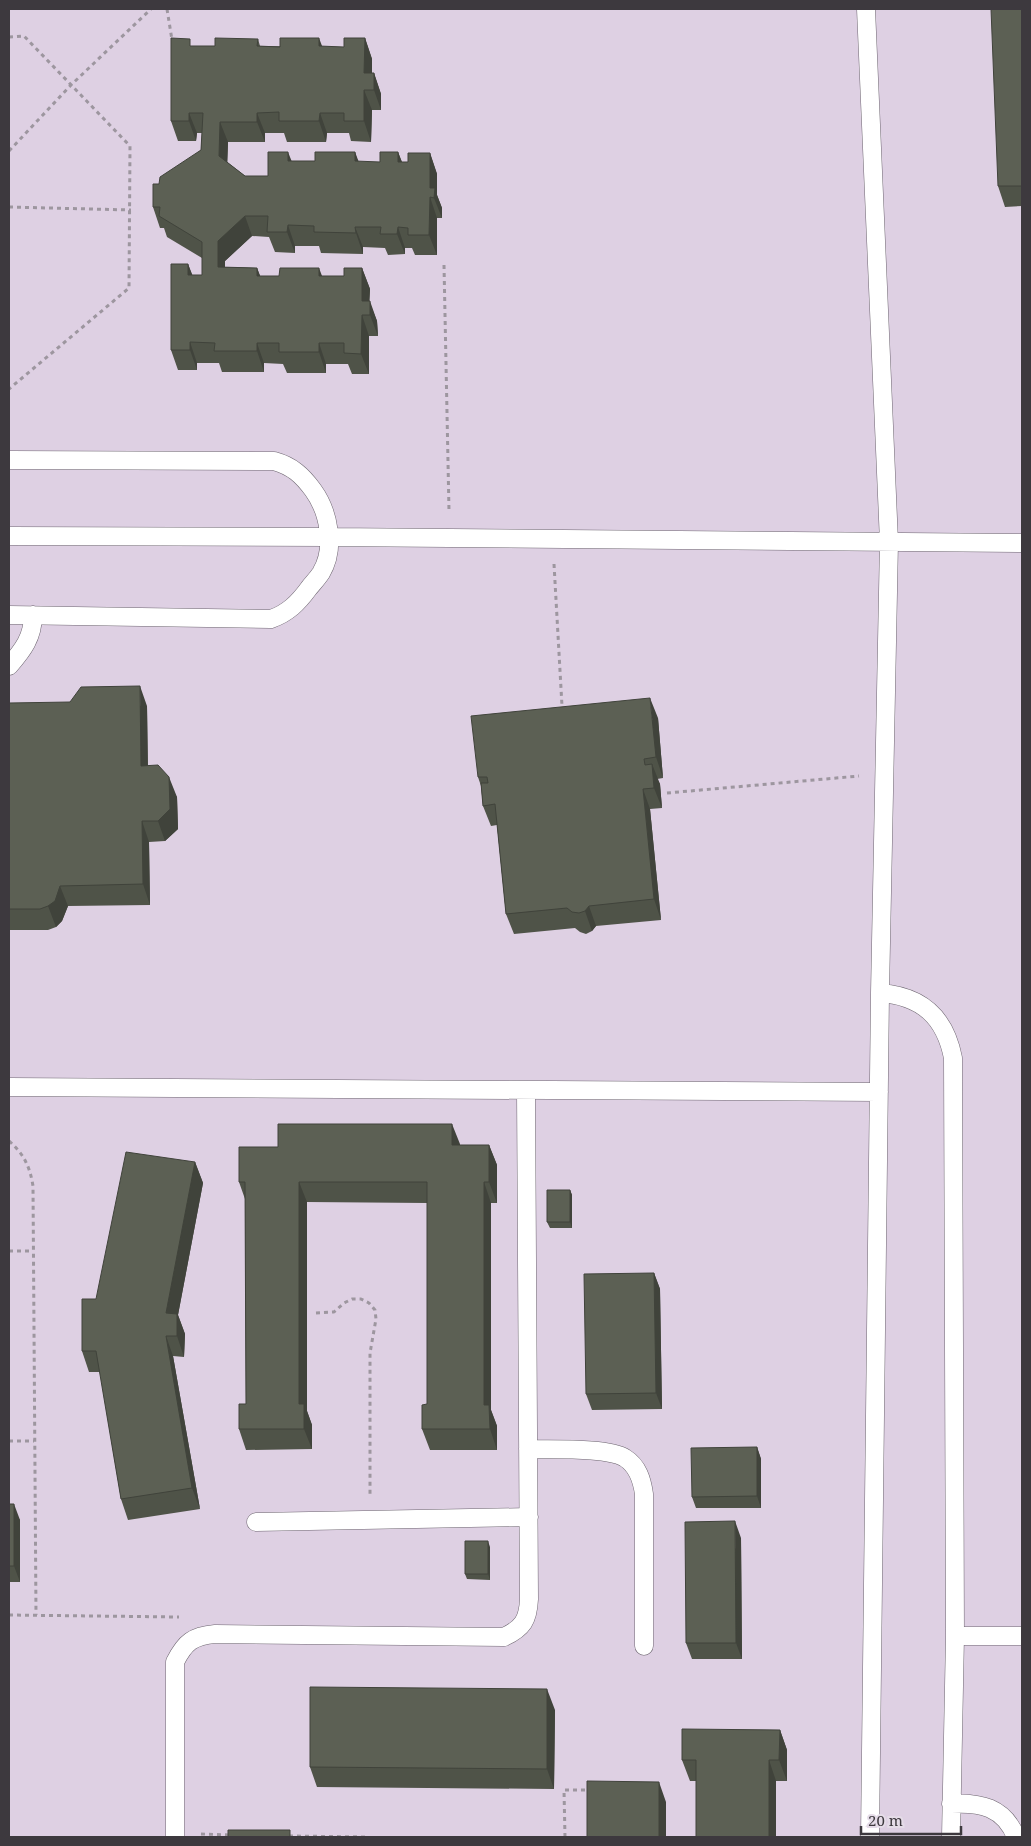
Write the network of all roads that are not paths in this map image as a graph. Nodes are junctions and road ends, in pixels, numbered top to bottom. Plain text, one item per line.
1 (866, 9) edge
2 (9, 460) edge
3 (9, 536) edge
4 (329, 537) junction
5 (889, 542) junction
6 (1022, 543) edge
7 (9, 615) edge
8 (33, 615) junction
9 (9, 666) edge
10 (880, 993) junction
11 (9, 1087) edge
12 (526, 1090) junction
13 (879, 1092) junction
14 (528, 1449) junction
15 (529, 1517) junction
16 (256, 1522) dead end
17 (955, 1636) junction
18 (1022, 1636) edge
19 (644, 1646) dead end
20 (951, 1804) junction
21 (175, 1835) edge
22 (870, 1837) edge
23 (951, 1837) edge
24 (1016, 1837) edge

1 - 5 lane
2 - 4 lane
3 - 4 lane
4 - 5 lane
4 - 8 lane
5 - 6 lane
5 - 10 lane
7 - 8 lane
8 - 9 lane
10 - 13 lane
10 - 17 lane
11 - 12 lane
12 - 13 lane
12 - 14 lane
13 - 22 lane
14 - 15 lane
14 - 19 lane
15 - 16 lane
15 - 21 lane
17 - 18 lane
17 - 20 lane
20 - 23 lane
20 - 24 lane

